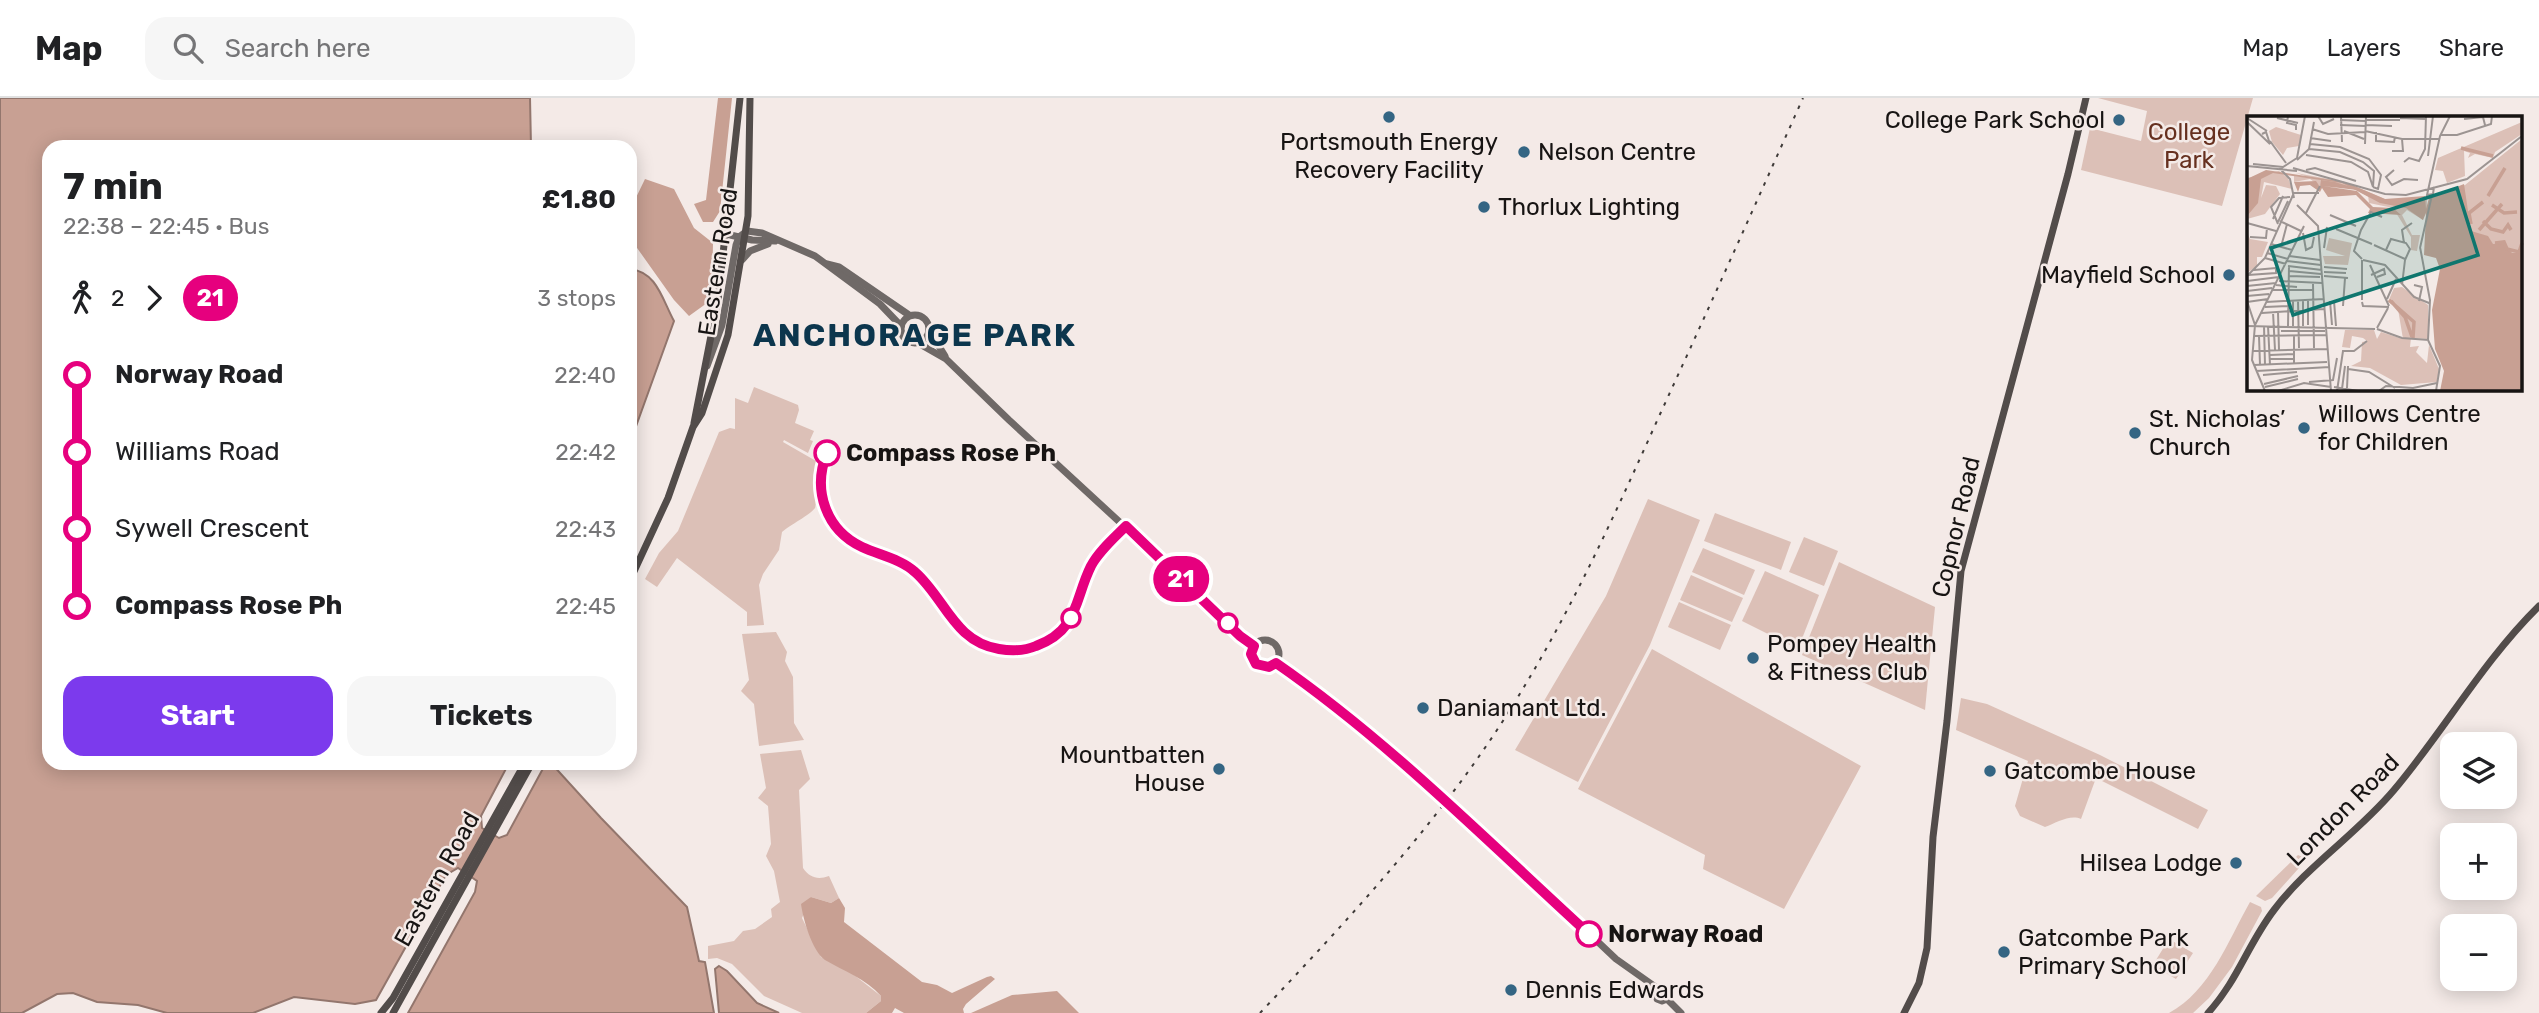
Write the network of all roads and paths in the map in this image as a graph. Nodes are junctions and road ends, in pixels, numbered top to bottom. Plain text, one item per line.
1 (740, 98) edge
2 (750, 98) edge
3 (2086, 98) edge
4 (726, 234) junction
5 (744, 235) junction
6 (779, 241) junction
7 (742, 260) junction
8 (827, 264) junction
9 (909, 316) junction
10 (901, 326) junction
11 (929, 330) junction
12 (918, 343) junction
13 (946, 359) junction
14 (706, 367) junction
15 (694, 427) junction
16 (637, 565) edge
17 (2539, 606) edge
18 (1254, 646) junction
19 (1276, 663) junction
20 (522, 770) edge
21 (528, 770) edge
22 (499, 815) junction
23 (449, 905) junction
24 (382, 1013) edge
25 (393, 1013) edge
26 (1681, 1013) edge
27 (1904, 1013) edge
28 (2208, 1013) edge

1 - 4 main road, Eastern Road
2 - 5 main road, Eastern Road
3 - 27 main road, Copnor Road
4 - 5 street
4 - 14 main road, Eastern Road
5 - 6 street
5 - 7 main road, Eastern Road
5 - 14 street
6 - 7 street
6 - 8 street
7 - 15 main road, Eastern Road
8 - 9 street
8 - 10 street
9 - 10 street
9 - 11 street
10 - 12 street
11 - 12 street
11 - 13 street
12 - 13 street
13 - 18 street
14 - 15 main road, Eastern Road
15 - 16 main road, Eastern Road
17 - 28 main road, London Road
18 - 19 street
18 - 19 street
19 - 26 street, bridge
20 - 22 main road, Eastern Road
21 - 22 main road, Eastern Road
22 - 23 main road, Eastern Road
23 - 24 main road, Eastern Road
23 - 25 main road, Eastern Road

